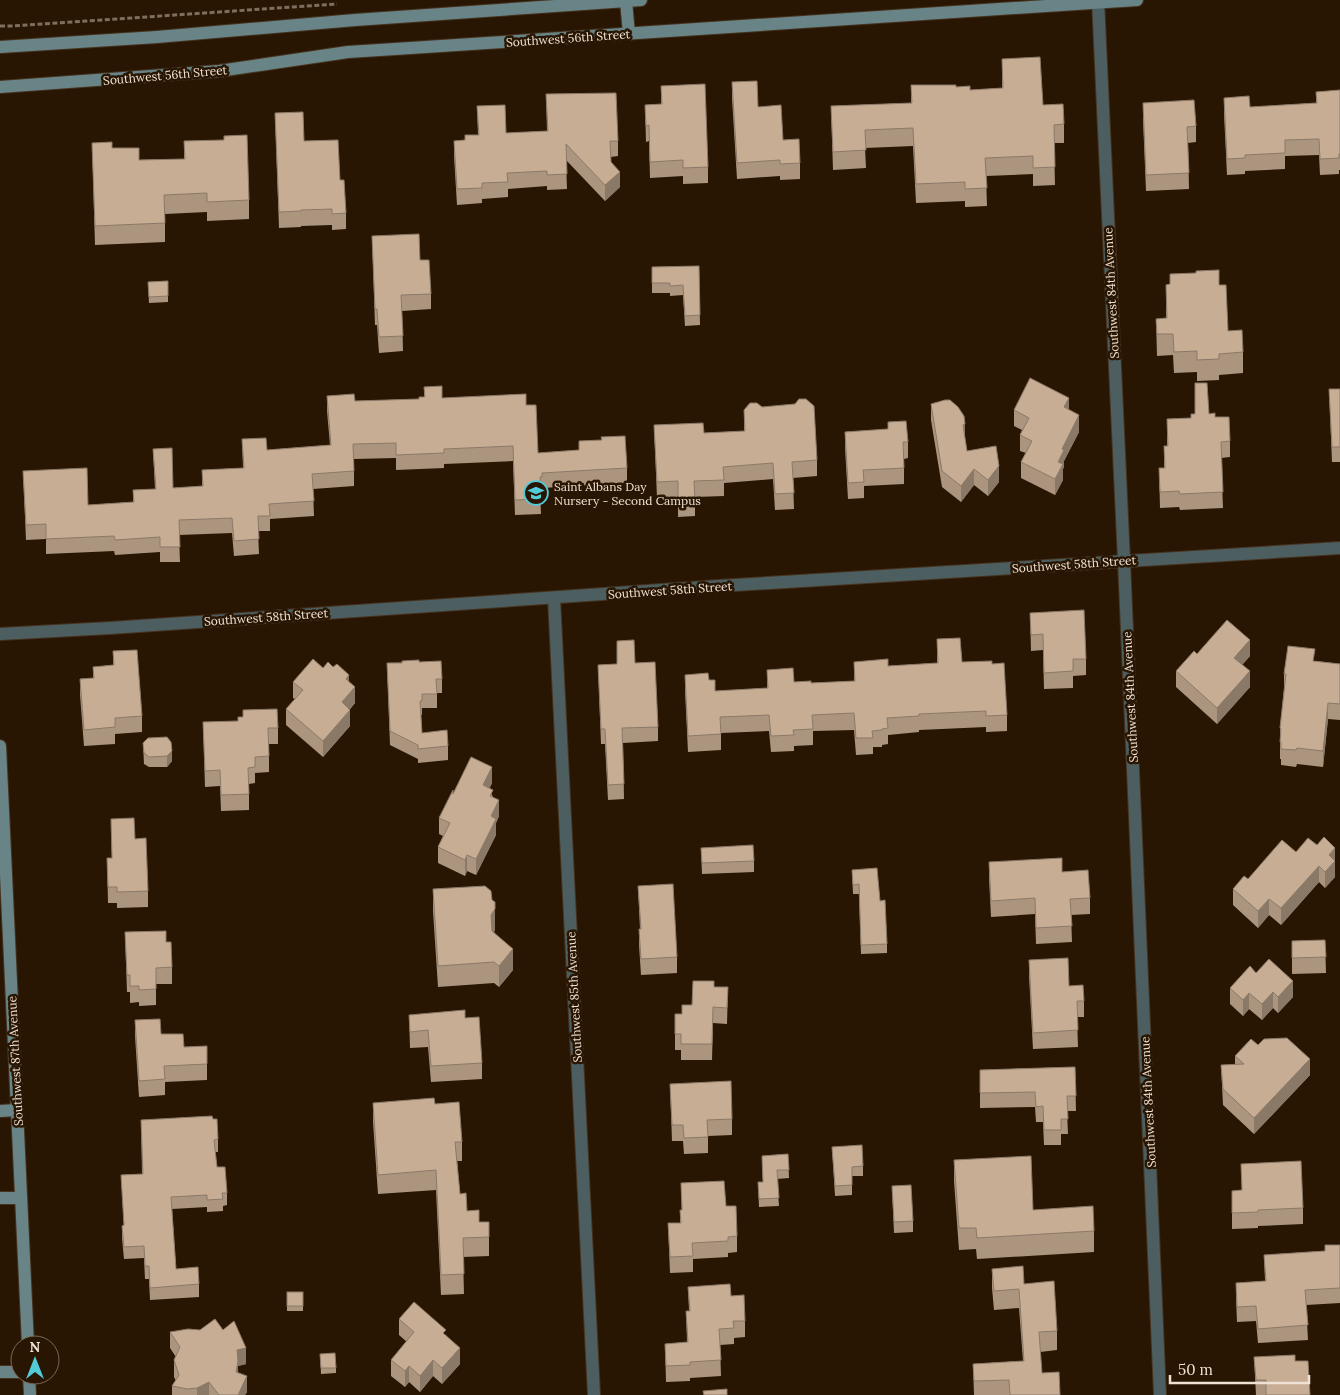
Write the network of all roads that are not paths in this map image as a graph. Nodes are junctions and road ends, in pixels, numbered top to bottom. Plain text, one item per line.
1 (641, 0) edge
2 (1137, 0) edge
3 (626, 1) edge
4 (1098, 1) edge
5 (629, 34) junction
6 (0, 47) edge
7 (0, 87) edge
8 (1340, 548) edge
9 (1124, 561) junction
10 (554, 598) junction
11 (0, 634) edge
12 (0, 746) edge
13 (4, 921) edge
14 (17, 1110) junction
15 (0, 1111) edge
16 (0, 1198) edge
17 (21, 1198) junction
18 (28, 1335) edge
19 (594, 1395) edge
20 (1160, 1395) edge

1 - 3 main road
2 - 4 main road, Southwest 56th Street
3 - 5 main road
3 - 6 main road
4 - 5 main road, Southwest 56th Street
4 - 9 street, Southwest 84th Avenue
5 - 7 main road, Southwest 56th Street
8 - 9 street, Southwest 58th Street
9 - 10 street, Southwest 58th Street
9 - 20 street, Southwest 84th Avenue
10 - 11 street, Southwest 58th Street
10 - 19 street, Southwest 85th Avenue
12 - 13 main road, Southwest 87th Avenue
13 - 14 main road, Southwest 87th Avenue
14 - 15 main road
14 - 17 main road, Southwest 87th Avenue
16 - 17 main road
17 - 18 main road, Southwest 87th Avenue

